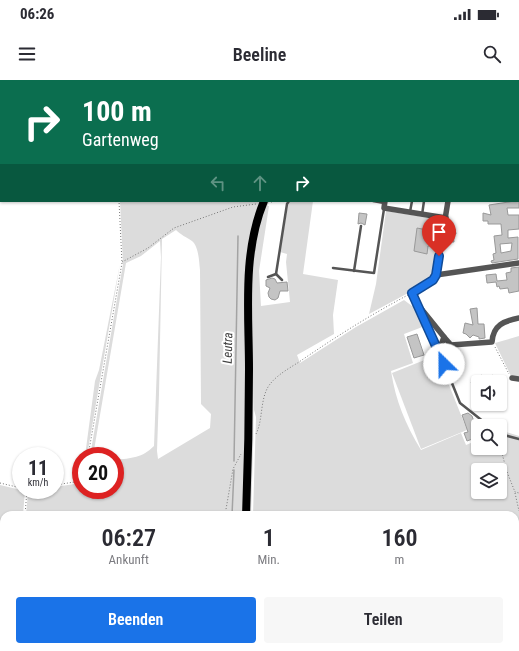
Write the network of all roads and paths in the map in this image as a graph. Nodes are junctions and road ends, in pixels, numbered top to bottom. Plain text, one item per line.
1 (119, 202) edge
2 (264, 202) edge
3 (288, 202) edge
4 (412, 202) edge
5 (424, 202) edge
6 (448, 202) edge
7 (385, 204) edge
8 (410, 213) junction
9 (422, 215) junction
10 (446, 218) junction
11 (361, 226) dead end
12 (122, 263) junction
13 (519, 263) edge
14 (333, 268) dead end
15 (354, 271) junction
16 (276, 274) junction
17 (436, 275) junction
18 (268, 277) dead end
19 (282, 280) dead end
20 (413, 296) junction
21 (419, 306) junction
22 (519, 318) edge
23 (444, 338) junction
24 (492, 343) junction
25 (439, 351) junction
26 (512, 378) joint
27 (519, 379) edge
28 (480, 419) edge
29 (250, 436) junction
30 (507, 436) edge
31 (519, 439) edge
32 (90, 447) edge
33 (243, 451) dead end
34 (502, 455) edge
35 (0, 483) edge
36 (12, 486) edge
37 (515, 492) junction
38 (519, 493) edge
39 (26, 499) edge
40 (25, 511) edge
41 (226, 511) edge
42 (246, 511) edge
43 (519, 511) edge

1 - 12 path
2 - 12 path
2 - 29 main road
3 - 16 lane
4 - 8 lane
5 - 9 lane
6 - 10 street
7 - 8 street
7 - 15 lane
8 - 9 street
9 - 10 street
10 - 17 street
11 - 15 lane
12 - 32 path
13 - 17 street
14 - 15 lane
16 - 18 lane
16 - 19 lane
17 - 20 street
20 - 21 street
20 - 29 path
21 - 23 street
21 - 25 lane
22 - 24 street
23 - 24 street
23 - 25 street
24 - 26 path
25 - 28 lane
26 - 27 street
29 - 42 main road
30 - 31 lane
33 - 41 path
34 - 37 path
35 - 36 path
37 - 38 path
37 - 43 path
39 - 40 path

